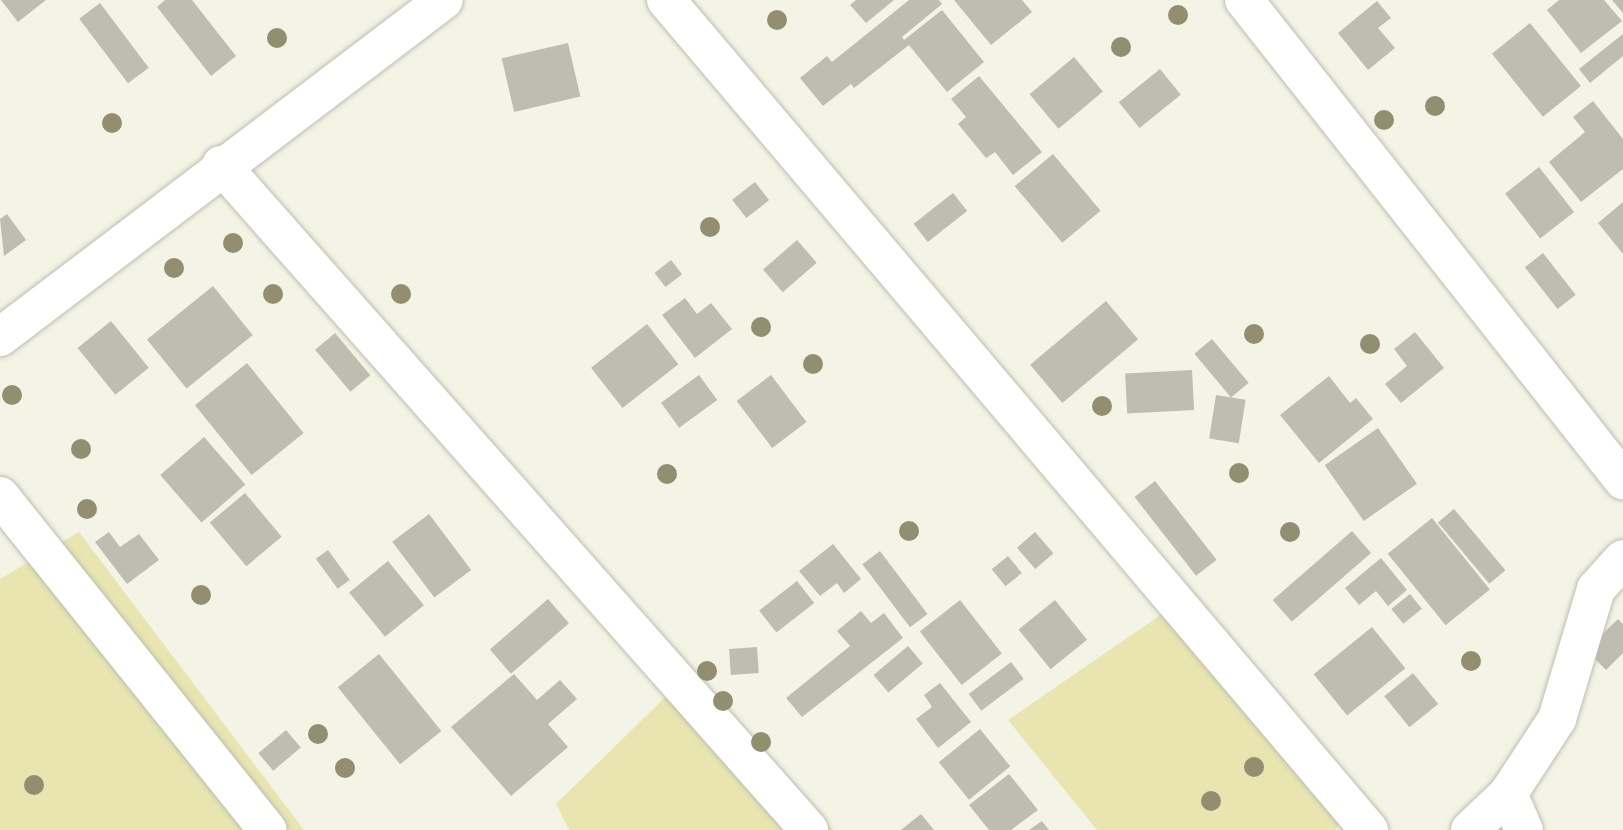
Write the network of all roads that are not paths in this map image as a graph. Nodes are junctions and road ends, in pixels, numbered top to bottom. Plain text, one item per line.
1 (444, 0) edge
2 (666, 0) edge
3 (1244, 0) edge
4 (221, 165) junction
5 (0, 337) edge
6 (1623, 480) edge
7 (0, 496) edge
8 (1623, 559) edge
9 (1508, 794) junction
10 (268, 830) edge
11 (809, 830) edge
12 (1369, 830) edge
13 (1470, 830) edge
14 (1524, 830) edge

1 - 4 street
2 - 12 street
3 - 6 street
4 - 5 street
4 - 11 street
7 - 10 street
8 - 9 street
9 - 13 street
9 - 14 street

